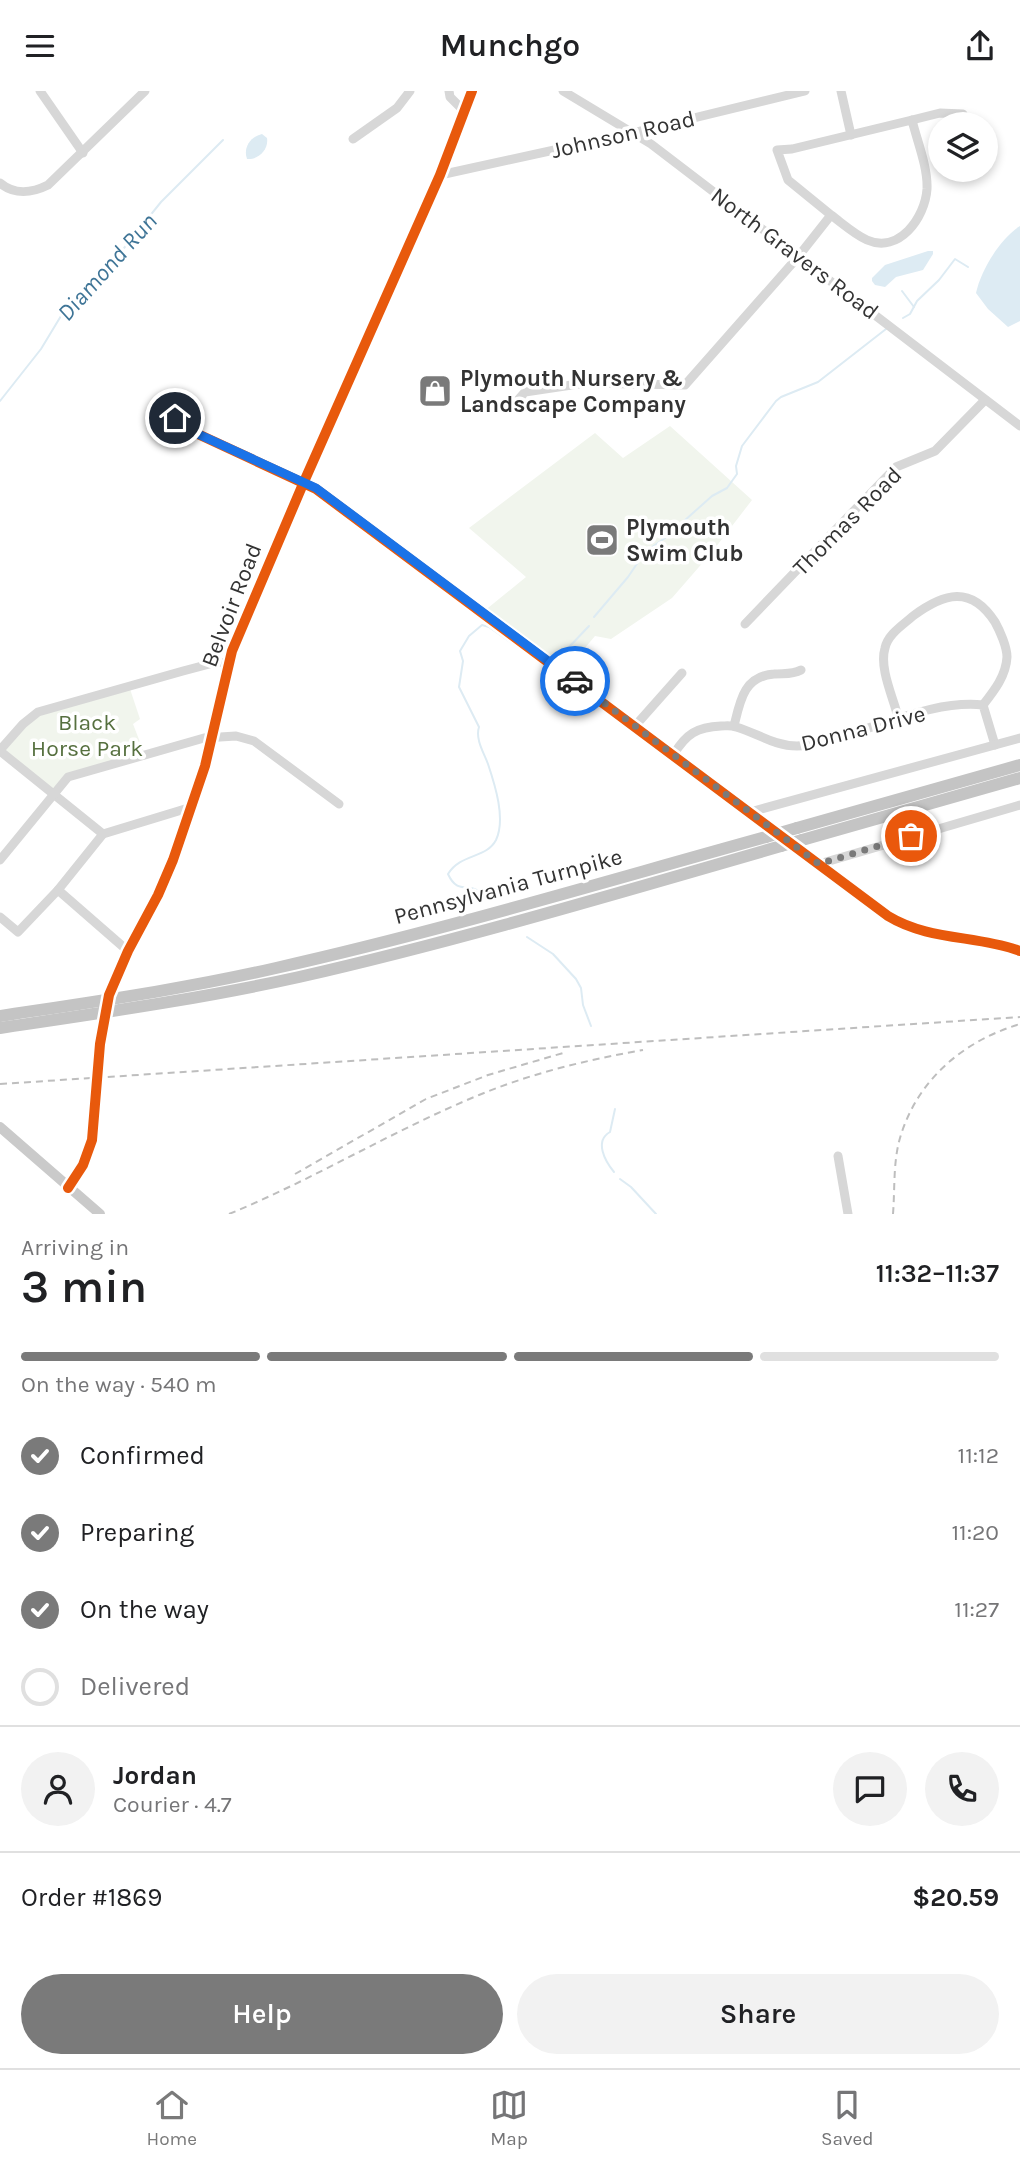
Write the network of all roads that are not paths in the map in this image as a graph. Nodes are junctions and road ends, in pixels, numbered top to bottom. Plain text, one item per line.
1 (40, 91) edge
2 (145, 91) edge
3 (410, 91) edge
4 (449, 91) edge
5 (472, 91) edge
6 (563, 91) edge
7 (805, 91) edge
8 (841, 91) edge
9 (464, 111) junction
10 (928, 116) edge
11 (912, 120) junction
12 (632, 132) junction
13 (851, 135) junction
14 (353, 139) dead end
15 (83, 153) junction
16 (440, 175) junction
17 (0, 183) edge
18 (831, 215) junction
19 (797, 258) junction
20 (518, 400) dead end
21 (985, 400) junction
22 (175, 418) dead end
23 (1020, 426) edge
24 (303, 484) junction
25 (745, 624) dead end
26 (228, 663) junction
27 (802, 670) dead end
28 (682, 673) dead end
29 (984, 705) junction
30 (898, 717) junction
31 (635, 726) junction
32 (734, 726) junction
33 (212, 737) junction
34 (1020, 738) edge
35 (995, 745) junction
36 (0, 751) edge
37 (674, 754) junction
38 (1020, 765) edge
39 (1020, 778) edge
40 (54, 795) junction
41 (339, 804) dead end
42 (1020, 805) edge
43 (190, 811) junction
44 (750, 813) junction
45 (103, 834) junction
46 (800, 834) junction
47 (0, 860) edge
48 (819, 864) junction
49 (58, 890) junction
50 (0, 917) edge
51 (128, 950) junction
52 (1020, 951) edge
53 (0, 1016) edge
54 (0, 1028) edge
55 (0, 1126) edge
56 (838, 1156) dead end
57 (68, 1188) junction
58 (100, 1214) edge
59 (848, 1214) edge

1 - 15 street
2 - 15 street
3 - 14 street
4 - 9 street
5 - 9 street, Belvoir Road
6 - 12 street, North Gravers Road
7 - 12 street, Johnson Road
8 - 13 street
9 - 16 street, Belvoir Road
10 - 11 street
11 - 13 street
11 - 18 street
12 - 16 street, Johnson Road
12 - 19 street, North Gravers Road
13 - 18 street
15 - 17 street
16 - 24 street, Belvoir Road
18 - 19 street
19 - 20 street
19 - 21 street, North Gravers Road
21 - 23 street, North Gravers Road
21 - 25 street, Thomas Road
22 - 24 street
24 - 26 street, Belvoir Road
24 - 31 street
26 - 33 street, Belvoir Road
26 - 36 street
27 - 32 street
28 - 31 street
29 - 30 street, Donna Drive
29 - 30 street
29 - 35 street
30 - 32 street, Donna Drive
31 - 37 street
32 - 37 street, Donna Drive
33 - 40 street
33 - 41 street
33 - 43 street, Belvoir Road
34 - 35 street
35 - 44 street
36 - 40 street
37 - 44 street
38 - 46 highway, Pennsylvania Turnpike
39 - 46 highway, Pennsylvania Turnpike
40 - 45 street
40 - 47 street
42 - 48 street
43 - 45 street
43 - 51 street, Belvoir Road
44 - 48 street
45 - 49 street
46 - 53 highway, Pennsylvania Turnpike, bridge
46 - 54 highway, Pennsylvania Turnpike, bridge
48 - 52 street
49 - 50 street
49 - 51 street
51 - 57 street, Belvoir Road, bridge
55 - 57 main road
56 - 59 street
57 - 58 main road

